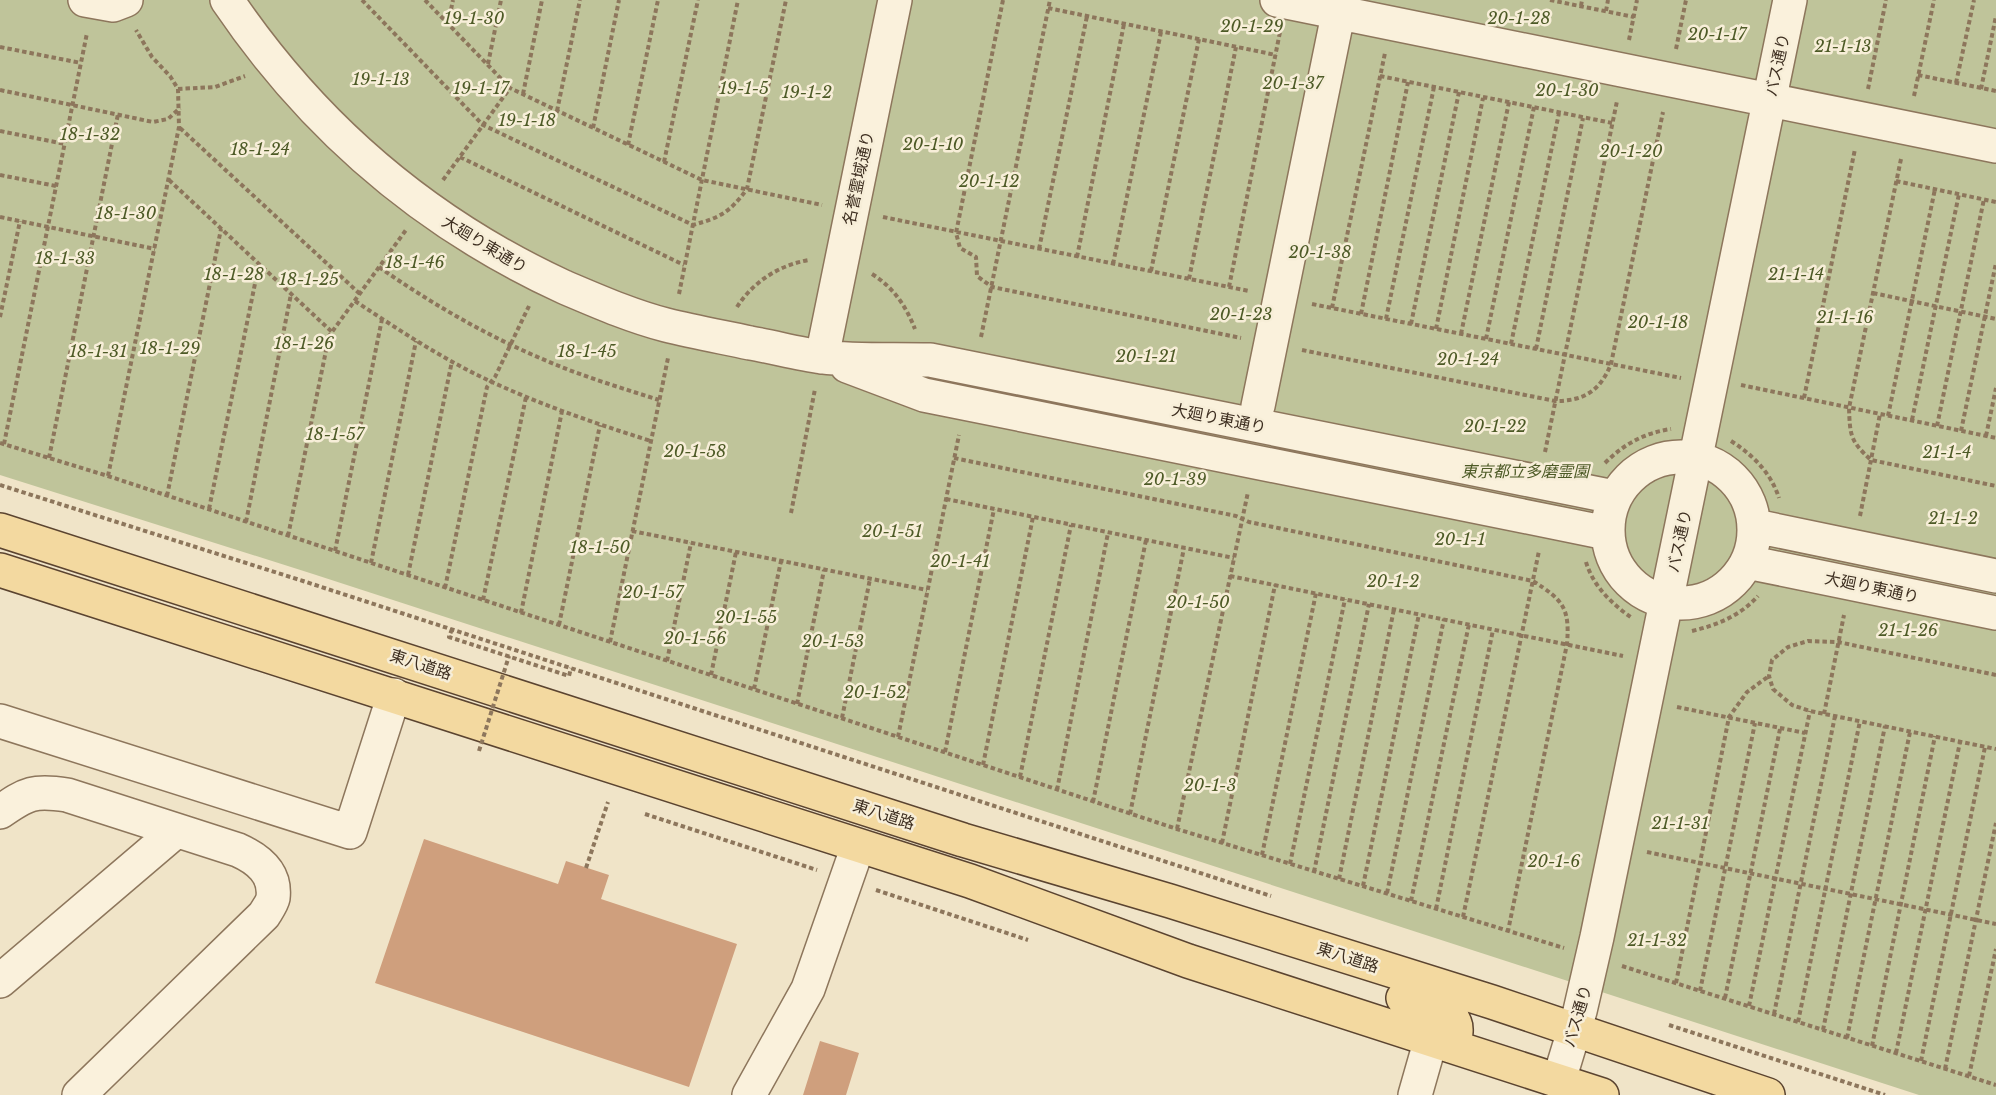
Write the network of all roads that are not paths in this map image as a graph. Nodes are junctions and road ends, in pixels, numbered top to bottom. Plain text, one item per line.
1 (227, 0) edge
2 (895, 0) edge
3 (1790, 0) edge
4 (1282, 1) edge
5 (1340, 6) edge
6 (87, 11) edge
7 (131, 14) edge
8 (1770, 99) junction
9 (1996, 146) edge
10 (819, 371) junction
11 (1142, 402) junction
12 (1258, 406) dead end
13 (1135, 438) junction
14 (1357, 445) junction
15 (1696, 457) junction
16 (1350, 481) junction
17 (1614, 497) junction
18 (1755, 526) junction
19 (0, 530) edge
20 (1607, 533) junction
21 (1747, 562) junction
22 (0, 570) edge
23 (1996, 576) edge
24 (1666, 602) junction
25 (1996, 613) edge
26 (394, 695) junction
27 (0, 721) edge
28 (0, 812) edge
29 (176, 831) junction
30 (858, 846) junction
31 (1226, 919) junction
32 (0, 981) edge
33 (1575, 1029) junction
34 (1442, 1043) junction
35 (1559, 1080) junction
36 (79, 1095) edge
37 (749, 1095) edge
38 (1415, 1095) edge
39 (1602, 1095) edge
40 (1768, 1095) edge

1 - 10 street, 大廻り東通り
2 - 10 street, 名誉霊域通り
3 - 8 street, バス通り
4 - 5 street
5 - 8 street
5 - 12 street
6 - 7 street
8 - 9 street
8 - 15 street, バス通り
10 - 11 street, 大廻り東通り
10 - 13 street, 大廻り東通り
11 - 13 street
11 - 14 street, 大廻り東通り
13 - 16 street, 大廻り東通り
14 - 16 street
14 - 17 street, 大廻り東通り
15 - 17 street
15 - 18 street
15 - 24 street, バス通り
16 - 20 street, 大廻り東通り
17 - 20 street
18 - 21 street
18 - 23 street
19 - 31 main road, 東八道路
20 - 24 street
21 - 24 street
21 - 25 street, 大廻り東通り
22 - 26 main road
24 - 33 street, バス通り
26 - 27 street
26 - 30 main road
28 - 29 street
29 - 32 street
29 - 36 street
30 - 34 main road
30 - 37 street
31 - 33 main road, 東八道路
31 - 34 main road
33 - 35 street, バス通り
33 - 40 main road, 東八道路
34 - 35 main road
34 - 38 street
35 - 39 main road

